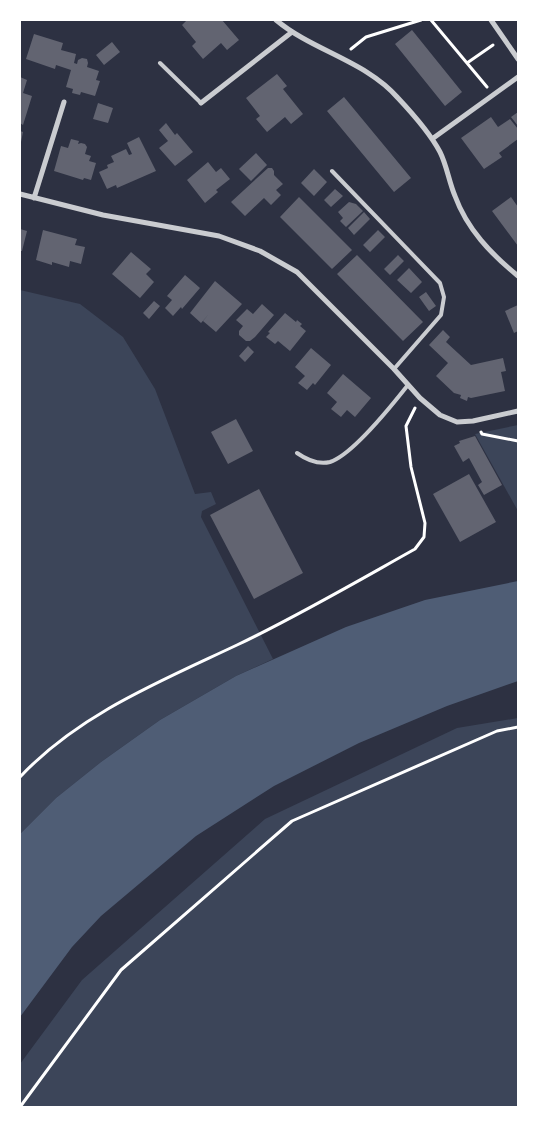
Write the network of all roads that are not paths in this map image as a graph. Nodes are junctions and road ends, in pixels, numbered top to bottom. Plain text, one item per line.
1 (276, 20) edge
2 (491, 20) edge
3 (292, 32) junction
4 (518, 60) edge
5 (160, 63) dead end
6 (518, 77) edge
7 (64, 102) dead end
8 (201, 103) joint
9 (432, 139) junction
10 (332, 171) dead end
11 (20, 194) edge
12 (34, 198) junction
13 (518, 276) edge
14 (394, 369) junction
15 (408, 385) junction
16 (518, 411) edge
17 (297, 453) dead end

1 - 3 street
2 - 4 street
3 - 8 street
3 - 9 street
5 - 8 lane
6 - 9 street
7 - 12 street
9 - 13 street
10 - 14 lane
11 - 12 street
12 - 14 street
14 - 15 street
15 - 16 street
15 - 17 lane

